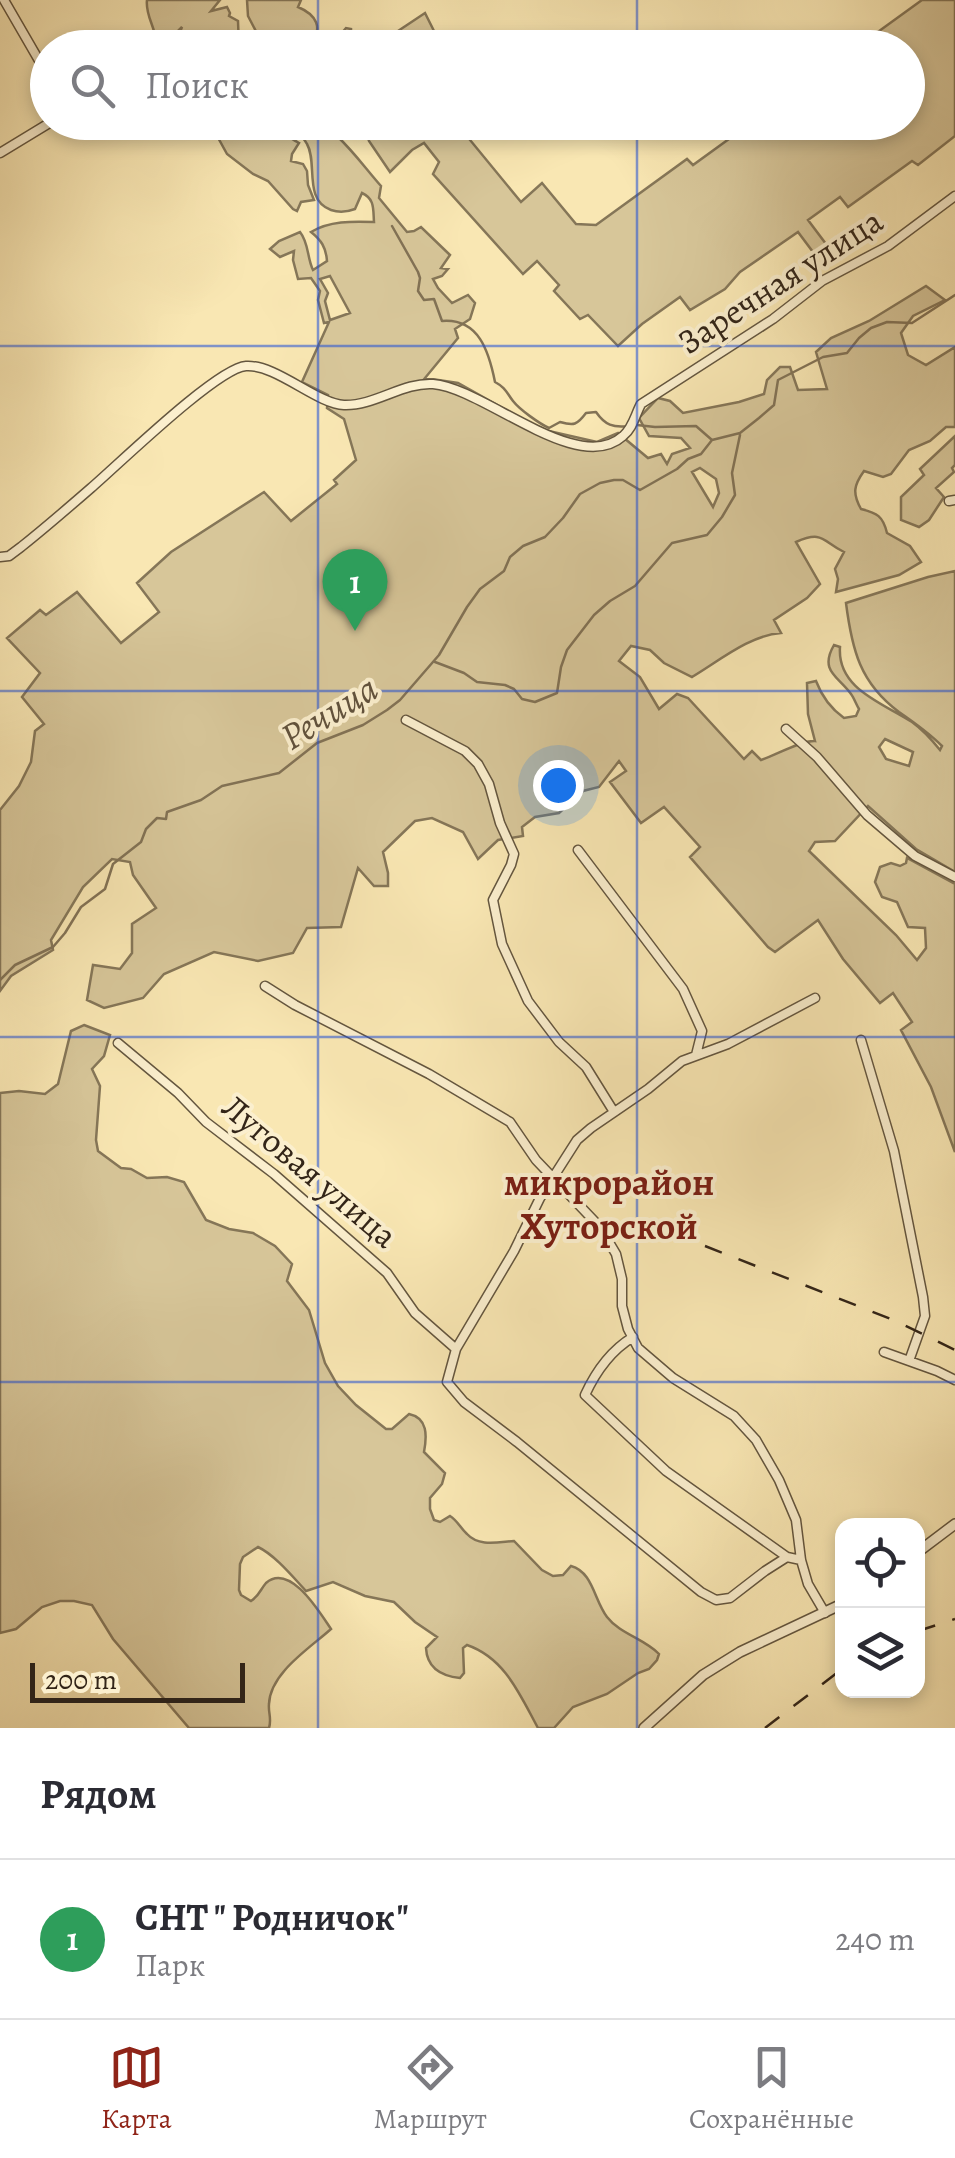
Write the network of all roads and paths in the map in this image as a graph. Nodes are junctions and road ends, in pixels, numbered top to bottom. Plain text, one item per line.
1 (4, 0) edge
2 (30, 45) edge
3 (30, 135) edge
4 (0, 153) edge
5 (955, 196) edge
6 (4, 560) edge
7 (406, 720) dead end
8 (786, 729) dead end
9 (578, 850) dead end
10 (955, 877) edge
11 (265, 986) dead end
12 (815, 998) dead end
13 (861, 1040) dead end
14 (118, 1042) dead end
15 (696, 1056) junction
16 (614, 1112) junction
17 (554, 1178) junction
18 (633, 1338) junction
19 (456, 1349) junction
20 (884, 1352) dead end
21 (910, 1361) junction
22 (955, 1380) edge
23 (955, 1524) edge
24 (925, 1547) edge
25 (788, 1556) junction
26 (801, 1560) junction
27 (835, 1608) edge
28 (824, 1613) junction
29 (644, 1728) edge

1 - 2 street
3 - 4 street
5 - 6 street, Заречная улица
7 - 16 street
8 - 10 street
9 - 15 street
11 - 17 street
12 - 15 street
13 - 21 street
14 - 19 street, Луговая улица
15 - 16 street
16 - 17 street
17 - 18 street
17 - 19 street
18 - 25 street
18 - 26 street
19 - 25 street
20 - 21 street
21 - 22 street
23 - 24 street
25 - 26 street
26 - 28 street
27 - 28 street
28 - 29 street

